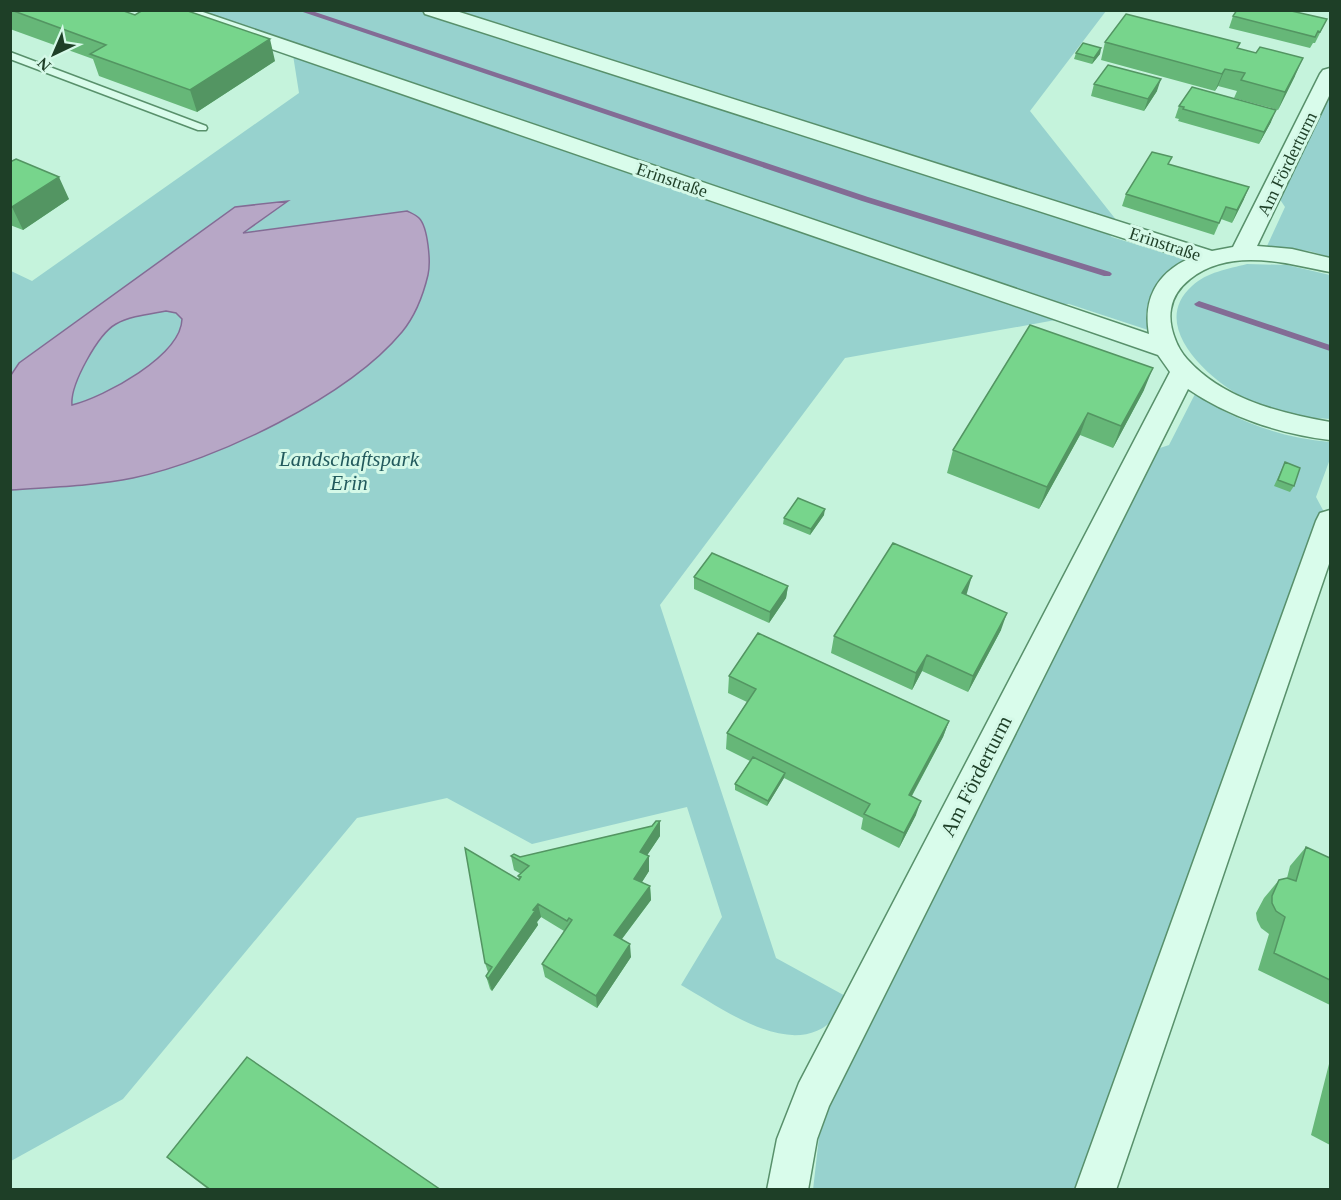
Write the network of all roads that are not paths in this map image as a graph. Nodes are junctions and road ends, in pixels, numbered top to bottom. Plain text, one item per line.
1 (177, 10) edge
2 (432, 10) edge
3 (10, 55) edge
4 (1330, 74) edge
5 (202, 128) dead end
6 (1242, 253) junction
7 (1212, 259) junction
8 (1330, 265) edge
9 (1176, 359) junction
10 (1330, 431) edge
11 (1330, 521) edge
12 (787, 1190) edge
13 (1095, 1190) edge

1 - 9 street, Erinstraße
2 - 7 street, Erinstraße
3 - 5 lane
4 - 6 street, Am Förderturm
6 - 7 street
6 - 8 street
7 - 9 street
9 - 10 street
9 - 12 street, Am Förderturm
11 - 13 street

